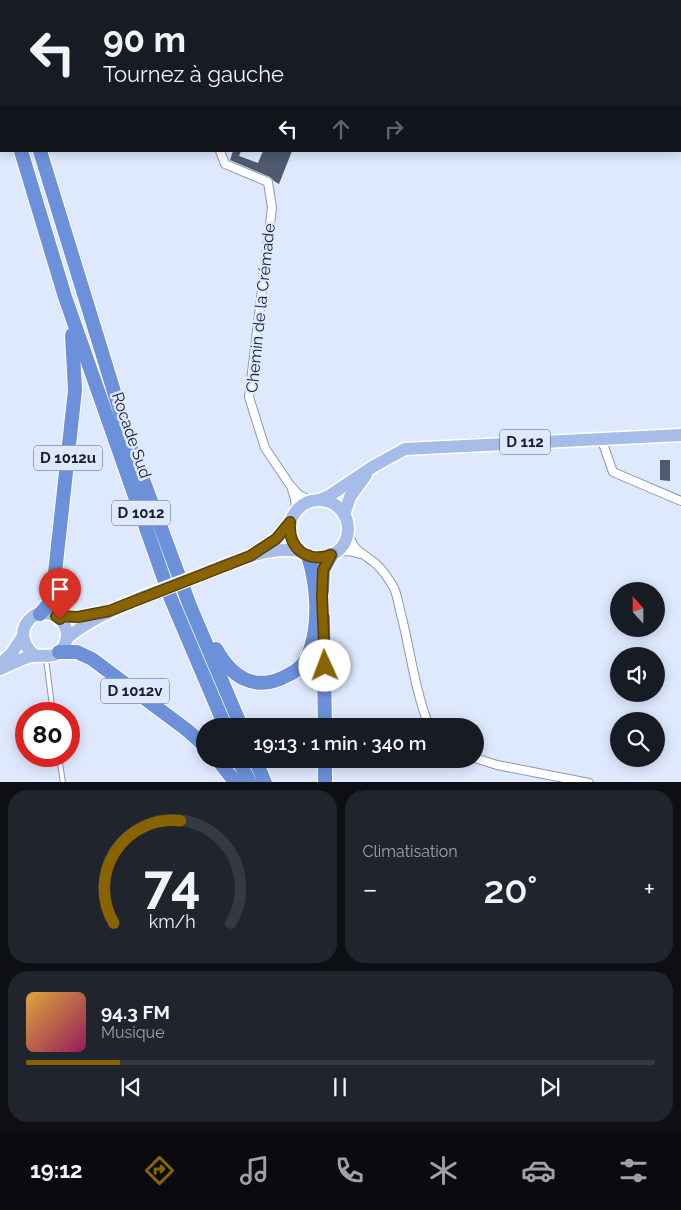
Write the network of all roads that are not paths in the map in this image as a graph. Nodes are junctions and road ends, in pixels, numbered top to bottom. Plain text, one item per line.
1 (20, 152) edge
2 (40, 152) edge
3 (220, 152) edge
4 (65, 297) junction
5 (681, 435) edge
6 (601, 438) junction
7 (374, 466) junction
8 (290, 485) junction
9 (316, 500) junction
10 (681, 501) edge
11 (344, 514) junction
12 (293, 517) junction
13 (348, 529) junction
14 (304, 554) junction
15 (334, 554) junction
16 (360, 554) junction
17 (250, 556) junction
18 (190, 606) junction
19 (109, 611) junction
20 (40, 614) junction
21 (56, 616) junction
22 (23, 636) junction
23 (67, 638) junction
24 (59, 652) junction
25 (41, 656) junction
26 (0, 664) edge
27 (0, 669) edge
28 (51, 702) edge
29 (222, 718) edge
30 (238, 718) edge
31 (325, 718) edge
32 (426, 718) edge
33 (196, 738) edge
34 (484, 761) edge
35 (61, 767) edge
36 (224, 768) edge
37 (243, 768) edge
38 (259, 768) edge
39 (325, 768) edge
40 (63, 782) edge
41 (236, 782) edge
42 (250, 782) edge
43 (265, 782) edge
44 (325, 782) edge
45 (589, 782) edge

1 - 4 highway, Rocade Sud / D 1012
2 - 18 highway, Rocade Sud
3 - 8 street, Chemin de la Crémade
4 - 20 highway, D 1012u
4 - 29 highway, Rocade Sud / D 1012
5 - 6 main road, D 112
6 - 7 main road, D 112
6 - 10 street
7 - 9 main road, D 112
7 - 11 main road, D 112
8 - 9 street
8 - 12 street
9 - 11 main road
9 - 12 main road
11 - 13 main road
12 - 14 main road
12 - 17 main road
13 - 15 main road
13 - 16 street
14 - 15 main road
14 - 17 main road
14 - 18 highway
15 - 16 street
15 - 31 highway
16 - 32 street
17 - 19 main road, bridge
18 - 30 highway, Rocade Sud
19 - 21 main road
19 - 23 main road
20 - 21 main road
20 - 22 main road
21 - 23 main road
22 - 25 main road
22 - 26 main road
23 - 24 main road
24 - 25 main road
24 - 33 highway, D 1012v
25 - 27 main road
25 - 28 lane
34 - 45 street
35 - 40 lane
36 - 41 highway
37 - 42 highway
38 - 43 highway
39 - 44 highway

